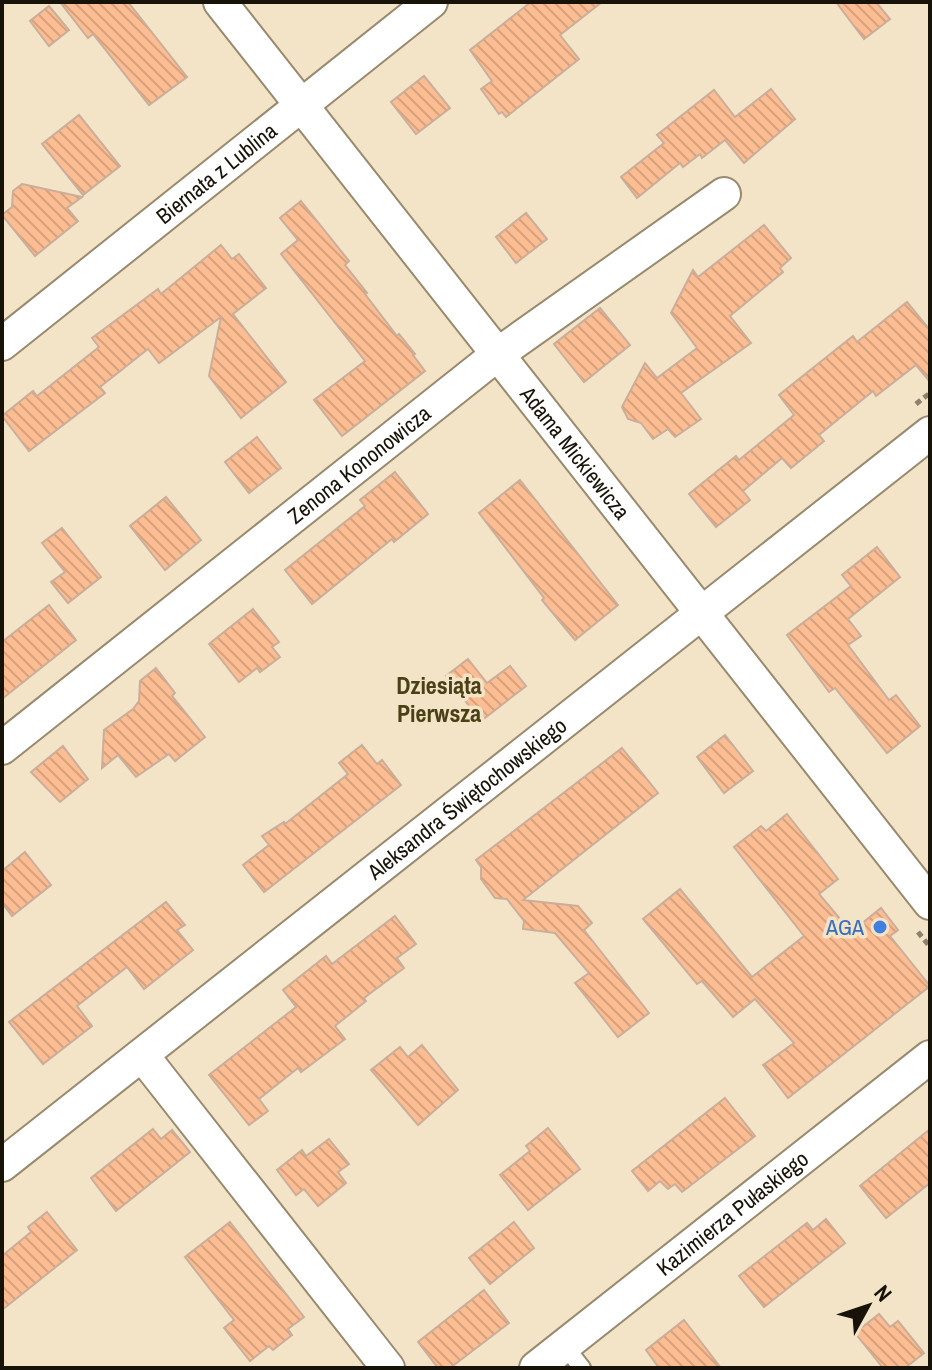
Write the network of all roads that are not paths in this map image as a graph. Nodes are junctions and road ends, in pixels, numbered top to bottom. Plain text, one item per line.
1 (220, 2) edge
2 (431, 2) edge
3 (301, 105) junction
4 (724, 194) dead end
5 (2, 344) edge
6 (498, 354) junction
7 (930, 433) edge
8 (702, 613) junction
9 (2, 748) edge
10 (930, 903) edge
11 (142, 1055) junction
12 (930, 1057) edge
13 (2, 1165) edge
14 (573, 1357) edge
15 (388, 1368) edge
16 (536, 1368) edge

1 - 3 street, Adama Mickiewicza
2 - 3 street, Biernata z Lublina
3 - 5 street, Biernata z Lublina
3 - 6 street, Adama Mickiewicza
4 - 6 street, Zenona Kononowicza
6 - 8 street, Adama Mickiewicza
6 - 9 street, Zenona Kononowicza
7 - 8 street, Aleksandra Świętochowskiego
8 - 10 street, Adama Mickiewicza
8 - 11 street, Aleksandra Świętochowskiego
11 - 13 street, Aleksandra Świętochowskiego
11 - 15 street
12 - 14 street, Kazimierza Pułaskiego
14 - 16 street, Kazimierza Pułaskiego

